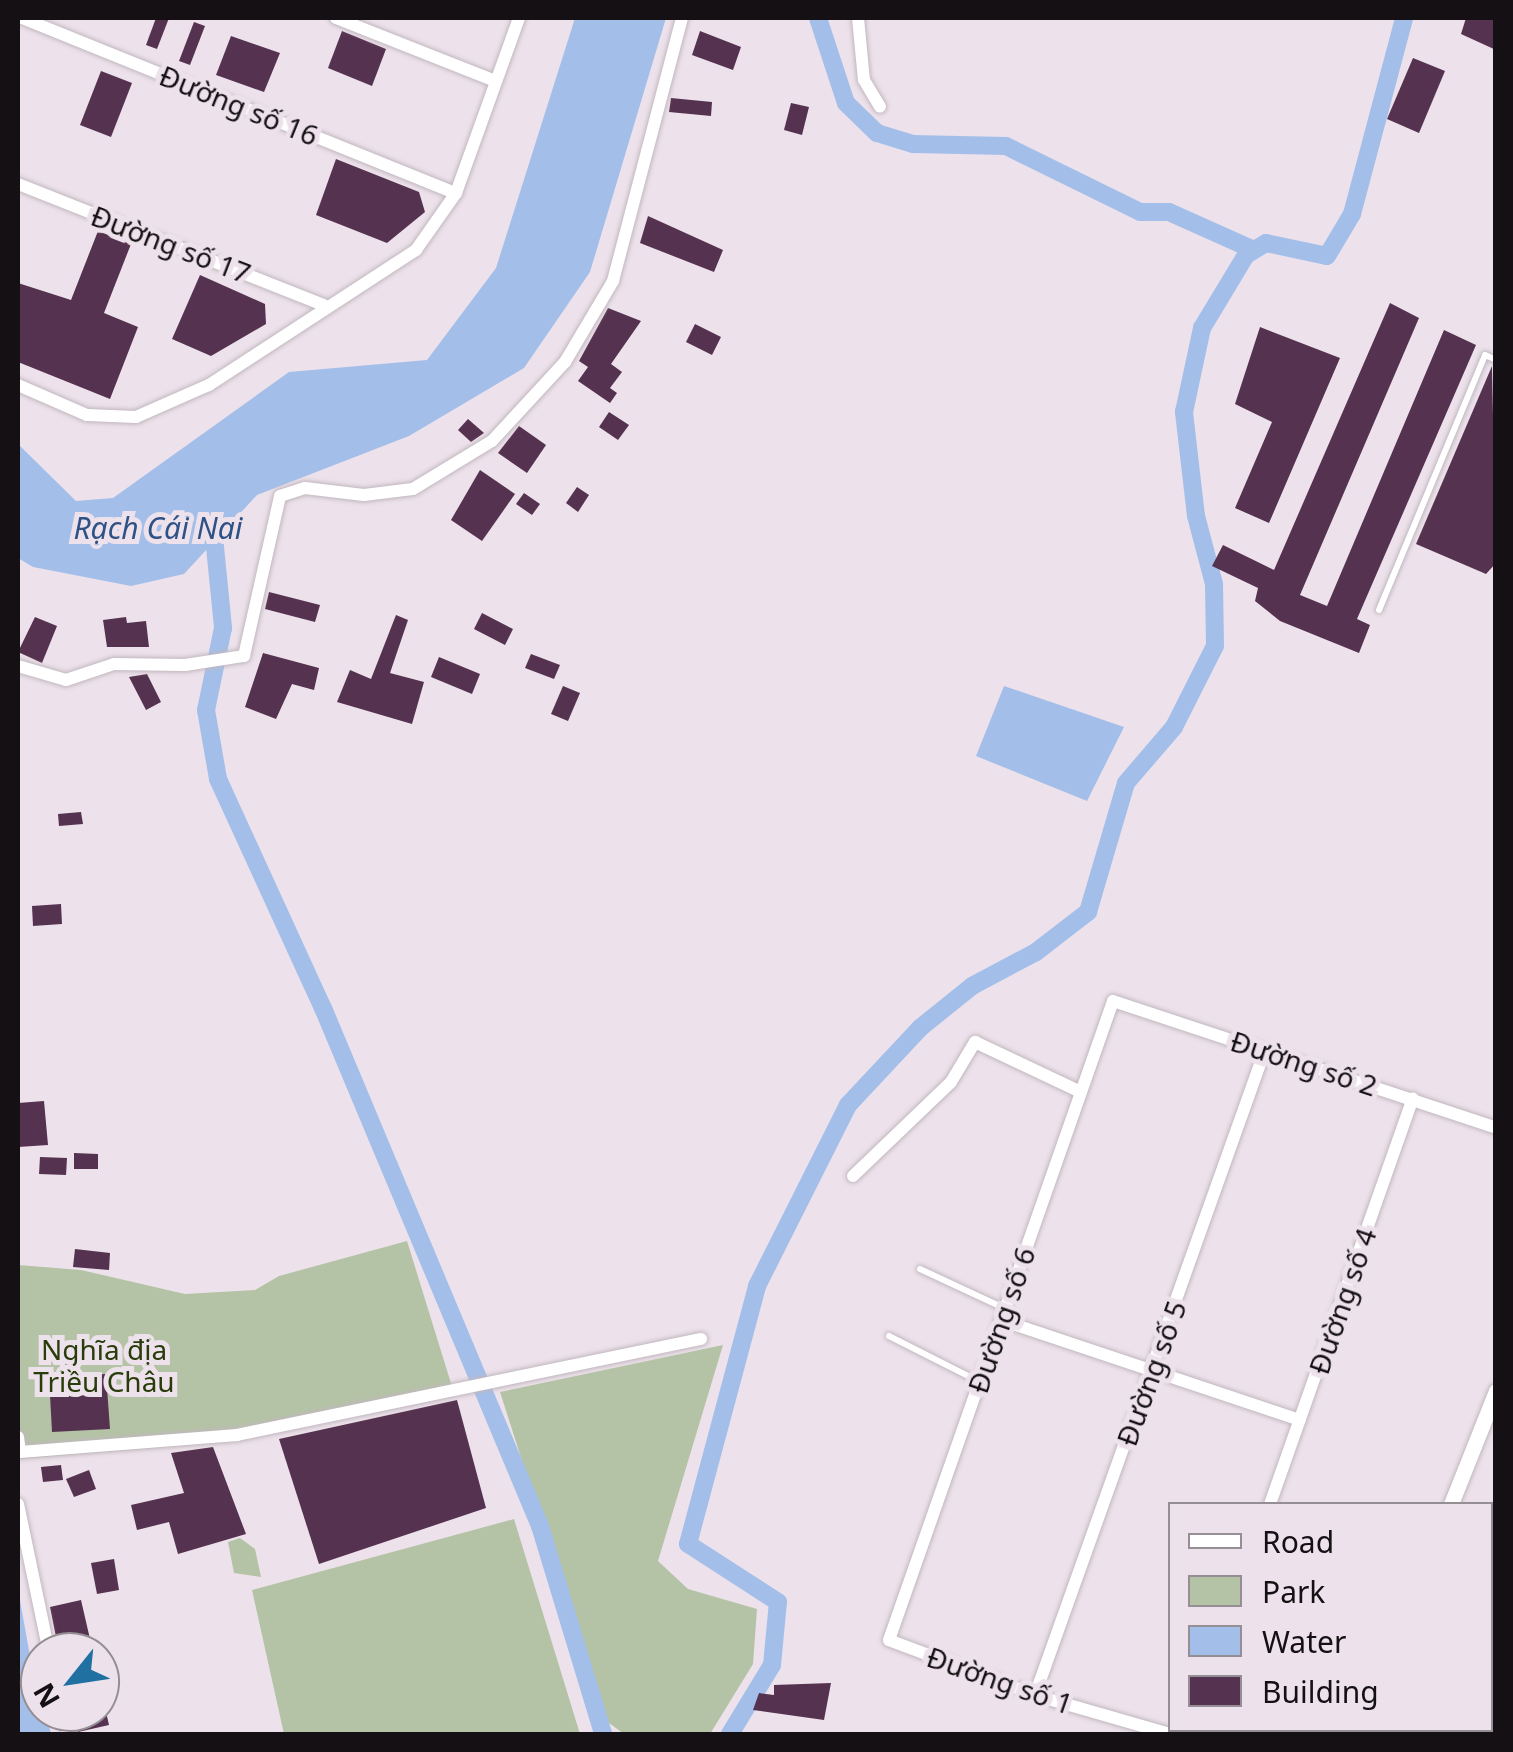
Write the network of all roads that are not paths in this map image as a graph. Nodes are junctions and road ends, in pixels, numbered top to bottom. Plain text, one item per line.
1 (22, 18) edge
2 (336, 18) edge
3 (519, 18) edge
4 (682, 18) edge
5 (858, 18) edge
6 (495, 81) junction
7 (880, 107) dead end
8 (18, 184) edge
9 (456, 192) junction
10 (324, 305) junction
11 (1496, 360) edge
12 (18, 386) edge
13 (1379, 610) dead end
14 (18, 666) edge
15 (1112, 1000) joint
16 (1265, 1050) junction
17 (1081, 1092) junction
18 (1413, 1098) junction
19 (1496, 1128) edge
20 (853, 1176) dead end
21 (920, 1269) dead end
22 (1003, 1314) junction
23 (889, 1336) dead end
24 (701, 1339) dead end
25 (1151, 1372) junction
26 (979, 1382) junction
27 (1496, 1392) edge
28 (1300, 1420) junction
29 (18, 1437) edge
30 (1271, 1502) edge
31 (1453, 1502) edge
32 (18, 1504) edge
33 (45, 1632) edge
34 (889, 1640) joint
35 (1035, 1695) junction
36 (1170, 1734) edge

1 - 9 street, Đường số 16
2 - 6 street
3 - 6 street
4 - 14 street
5 - 7 street
6 - 9 street
8 - 10 street, Đường số 17
9 - 10 street
10 - 12 street
11 - 13 lane
15 - 16 street, Đường số 2
15 - 17 street, Đường số 6
16 - 18 street, Đường số 2
16 - 25 street, Đường số 5
17 - 20 street
17 - 22 street, Đường số 6
18 - 19 street, Đường số 2
18 - 28 street, Đường số 4
21 - 22 lane
22 - 25 street
22 - 26 street, Đường số 6
23 - 26 lane
24 - 29 street
25 - 28 street
25 - 35 street, Đường số 5
26 - 34 street, Đường số 6
27 - 31 street
28 - 30 street, Đường số 4
32 - 33 street
34 - 35 street, Đường số 1
35 - 36 street, Đường số 1

